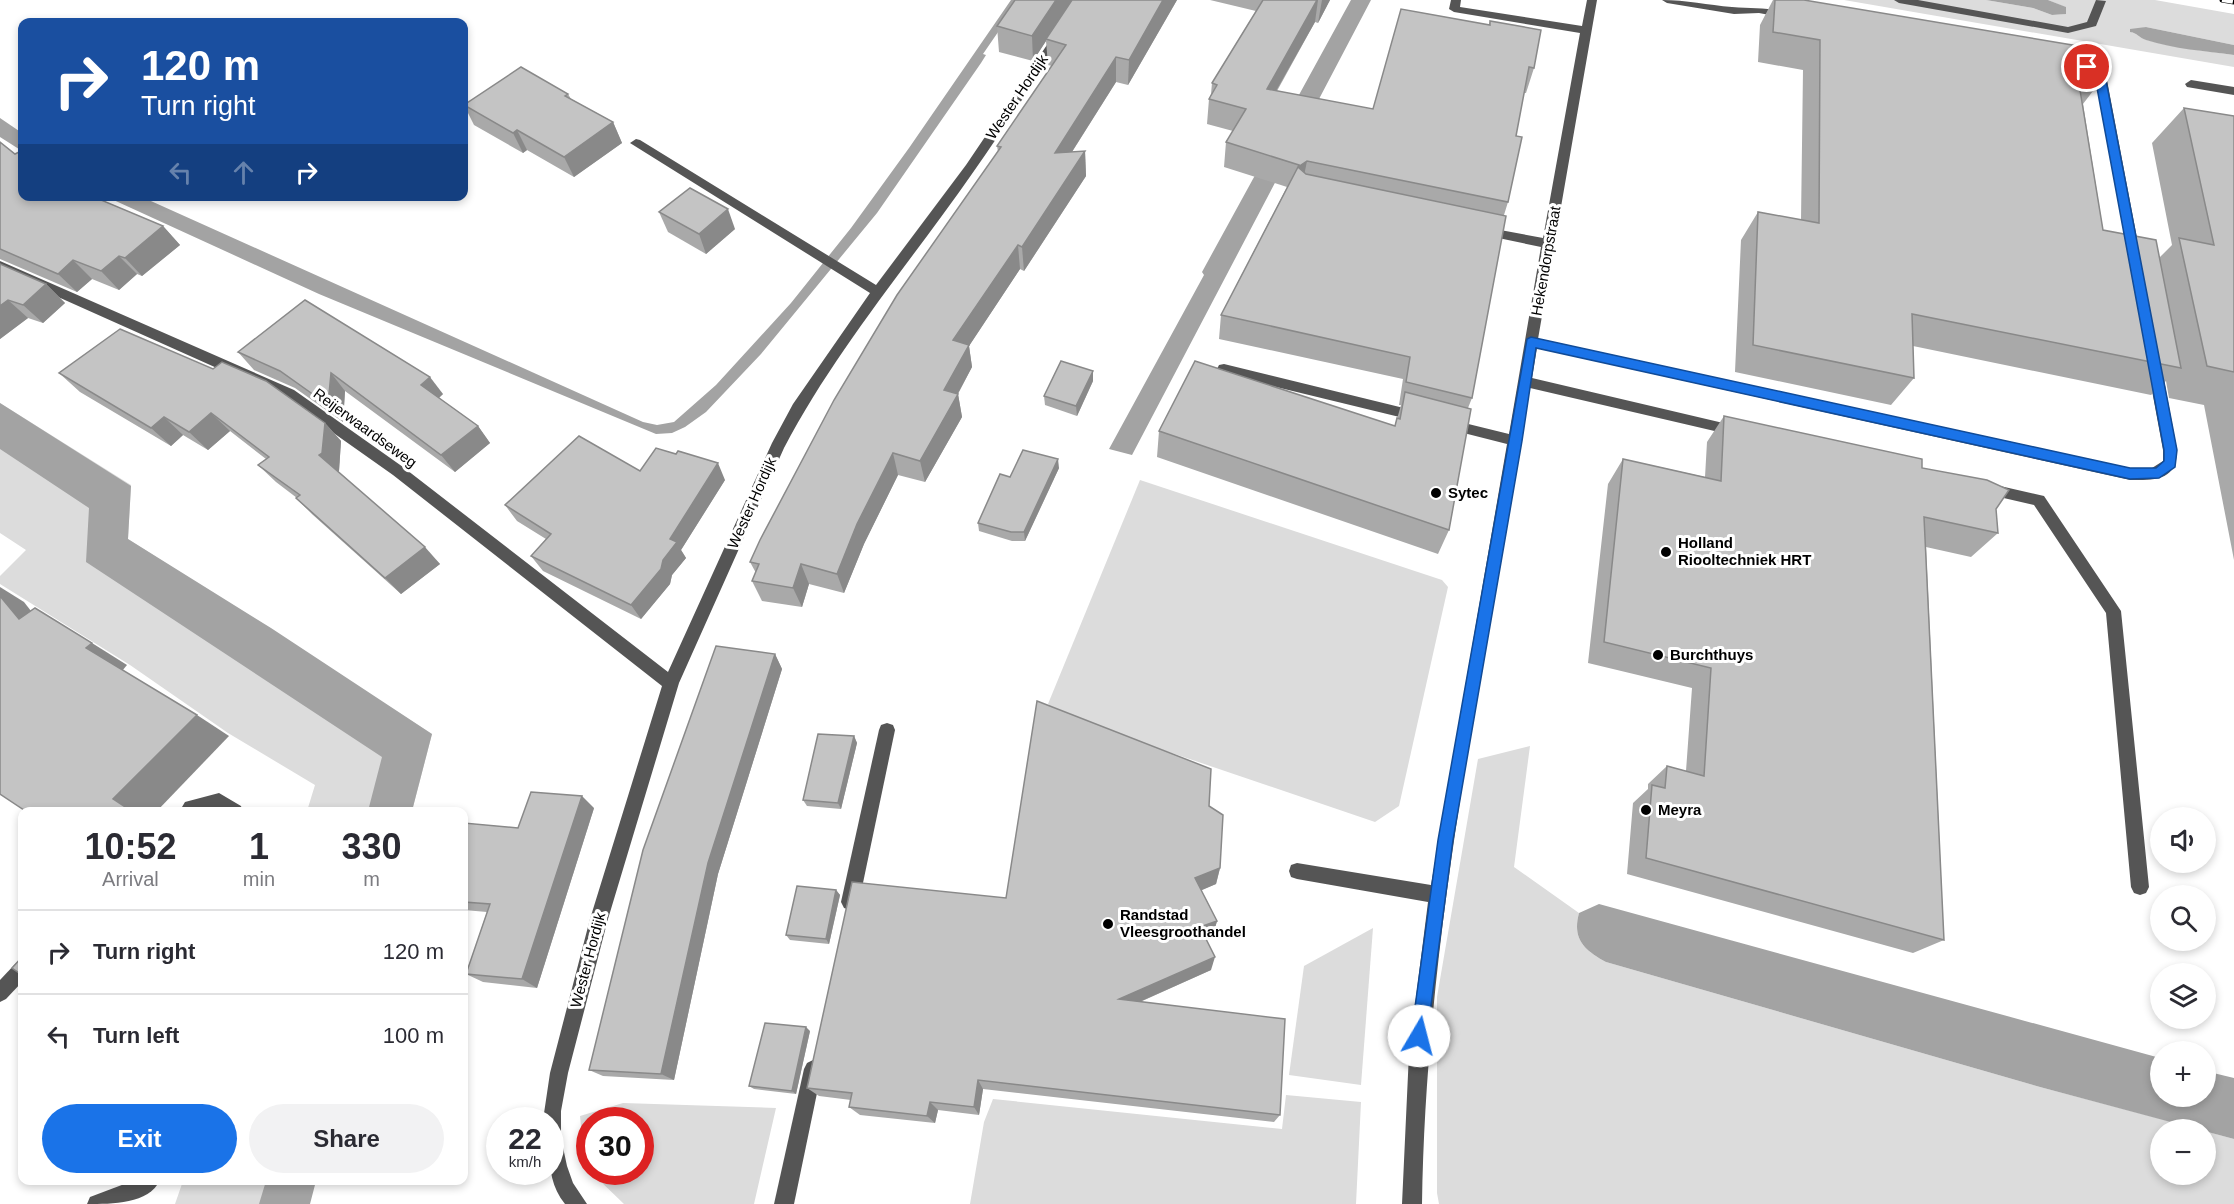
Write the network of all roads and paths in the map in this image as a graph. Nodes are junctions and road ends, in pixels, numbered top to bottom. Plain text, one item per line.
1 (1456, 0) edge
2 (1592, 0) edge
3 (1666, 0) edge
4 (1899, 0) edge
5 (2101, 1) edge
6 (1794, 16) edge
7 (1069, 19) edge
8 (1586, 30) junction
9 (2063, 63) edge
10 (2191, 84) dead end
11 (2234, 91) edge
12 (636, 143) dead end
13 (1470, 228) edge
14 (1549, 244) junction
15 (2135, 263) edge
16 (0, 266) edge
17 (878, 292) junction
18 (1531, 342) junction
19 (2153, 356) edge
20 (1224, 369) edge
21 (1525, 382) junction
22 (1752, 434) edge
23 (1516, 441) junction
24 (1970, 485) edge
25 (671, 683) junction
26 (887, 730) dead end
27 (195, 807) edge
28 (228, 807) edge
29 (1297, 871) dead end
30 (2140, 887) dead end
31 (1438, 895) junction
32 (846, 916) edge
33 (18, 973) edge
34 (0, 993) edge
35 (816, 1054) edge
36 (144, 1185) edge
37 (97, 1204) edge
38 (577, 1204) edge
39 (784, 1204) edge
40 (1412, 1204) edge

1 - 8 street
2 - 8 street, Hekendorpstraat
3 - 6 street
4 - 5 street
7 - 17 street, Wester Hordijk
8 - 14 street, Hekendorpstraat
9 - 15 street
10 - 11 street
12 - 17 street
13 - 14 street
14 - 18 street, Hekendorpstraat
16 - 25 street, Reijerwaardseweg
17 - 25 street, Wester Hordijk
18 - 19 street
18 - 21 street, Hekendorpstraat
20 - 23 street
21 - 22 street
21 - 23 street, Hekendorpstraat
23 - 31 street, Hekendorpstraat
24 - 30 street
25 - 38 street, Wester Hordijk
26 - 32 street
27 - 28 street
29 - 31 street
31 - 40 street, Hekendorpstraat
33 - 34 street
35 - 39 street
36 - 37 street

